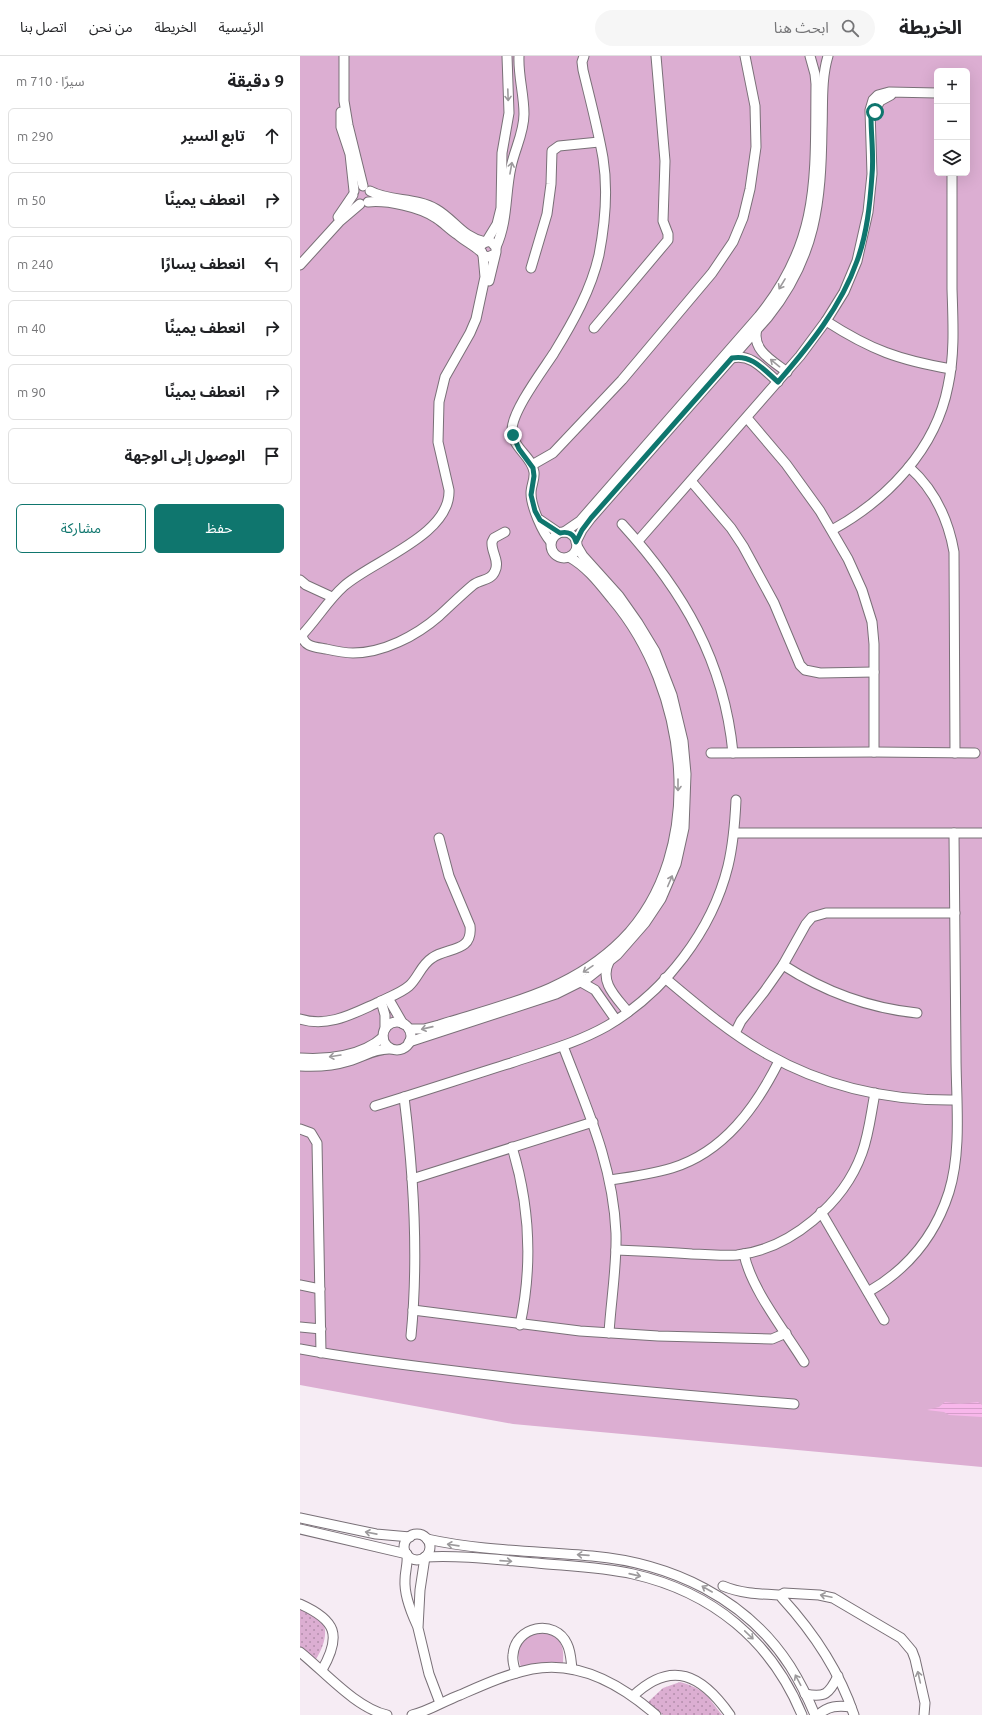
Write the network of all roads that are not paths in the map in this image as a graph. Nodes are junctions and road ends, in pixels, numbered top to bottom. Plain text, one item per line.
1 (344, 56) edge
2 (506, 56) edge
3 (519, 56) edge
4 (584, 56) edge
5 (656, 56) edge
6 (745, 56) edge
7 (810, 56) edge
8 (817, 56) edge
9 (822, 56) edge
10 (828, 56) edge
11 (934, 93) edge
12 (347, 137) junction
13 (599, 142) junction
14 (952, 176) edge
15 (367, 188) junction
16 (354, 193) junction
17 (364, 203) junction
18 (333, 225) junction
19 (485, 242) junction
20 (496, 250) junction
21 (482, 253) junction
22 (300, 257) edge
23 (300, 265) edge
24 (531, 268) dead end
25 (826, 321) junction
26 (594, 328) dead end
27 (757, 329) junction
28 (732, 358) junction
29 (951, 369) junction
30 (787, 372) junction
31 (778, 382) junction
32 (747, 418) junction
33 (532, 465) junction
34 (909, 468) junction
35 (691, 481) junction
36 (540, 520) junction
37 (622, 524) dead end
38 (832, 530) junction
39 (505, 532) dead end
40 (562, 532) junction
41 (638, 541) junction
42 (551, 542) junction
43 (576, 544) junction
44 (569, 557) junction
45 (300, 580) edge
46 (335, 594) junction
47 (301, 636) edge
48 (874, 672) junction
49 (874, 752) junction
50 (711, 753) dead end
51 (733, 753) junction
52 (955, 753) junction
53 (975, 753) dead end
54 (736, 800) dead end
55 (734, 833) junction
56 (954, 833) junction
57 (982, 833) edge
58 (439, 838) dead end
59 (955, 913) junction
60 (609, 962) junction
61 (783, 964) junction
62 (665, 978) junction
63 (581, 982) junction
64 (614, 995) junction
65 (384, 999) junction
66 (604, 1002) junction
67 (628, 1012) junction
68 (917, 1013) dead end
69 (300, 1019) edge
70 (616, 1020) junction
71 (406, 1027) junction
72 (384, 1033) junction
73 (735, 1033) junction
74 (409, 1042) junction
75 (562, 1046) junction
76 (391, 1049) junction
77 (300, 1058) edge
78 (779, 1061) junction
79 (300, 1066) edge
80 (875, 1093) junction
81 (404, 1097) junction
82 (956, 1100) junction
83 (375, 1106) dead end
84 (593, 1122) junction
85 (300, 1129) edge
86 (512, 1147) junction
87 (412, 1179) junction
88 (610, 1180) junction
89 (821, 1212) junction
90 (616, 1250) junction
91 (744, 1254) junction
92 (300, 1286) edge
93 (320, 1289) junction
94 (868, 1292) junction
95 (413, 1310) junction
96 (884, 1320) dead end
97 (520, 1325) junction
98 (300, 1327) edge
99 (321, 1329) junction
100 (609, 1333) junction
101 (786, 1334) junction
102 (411, 1336) dead end
103 (300, 1349) edge
104 (322, 1353) junction
105 (804, 1362) dead end
106 (794, 1404) dead end
107 (300, 1518) edge
108 (300, 1529) edge
109 (410, 1537) junction
110 (427, 1539) junction
111 (407, 1555) junction
112 (425, 1557) junction
113 (723, 1586) dead end
114 (406, 1590) junction
115 (420, 1590) junction
116 (802, 1594) junction
117 (781, 1595) junction
118 (300, 1604) edge
119 (793, 1612) junction
120 (418, 1628) junction
121 (300, 1652) edge
122 (572, 1669) junction
123 (322, 1670) junction
124 (516, 1673) junction
125 (838, 1676) junction
126 (805, 1694) junction
127 (633, 1696) junction
128 (440, 1704) junction
129 (852, 1711) edge
130 (387, 1715) edge
131 (412, 1715) edge
132 (656, 1715) edge
133 (730, 1715) edge
134 (802, 1715) edge
135 (816, 1715) edge
136 (924, 1715) edge

1 - 12 street
2 -> 19 street
20 -> 3 street
4 - 13 street
5 - 26 street
6 - 33 street
7 -> 40 street
8 - 9 street
10 - 27 street
11 - 25 street
12 - 15 street
12 - 16 street
13 - 24 street
13 - 33 street
14 - 29 street
15 - 16 street
15 - 17 street
15 - 19 street
16 - 17 street
16 - 18 street
17 - 18 street
17 - 21 street
18 - 22 street
18 - 23 street
19 - 20 street
19 - 21 street
20 - 21 street
20 - 46 street
21 - 46 street
25 - 29 street
25 - 30 street
27 - 28 street
30 -> 27 street
28 - 31 street
28 - 43 street
29 - 34 street
30 - 31 street
31 - 32 street
32 - 35 street
32 - 38 street
33 - 36 street
34 - 38 street
34 - 52 street
35 - 41 street
35 - 48 street
36 - 40 street
36 - 42 street
37 - 41 street
38 - 48 street
39 - 47 street
40 - 42 street
40 - 43 street
41 - 51 street
42 - 44 street
43 - 44 street
60 -> 43 street
44 -> 71 street
45 - 46 street
46 - 47 street
48 - 49 street
49 - 51 street
49 - 52 street
50 - 51 street
52 - 53 street
54 - 55 street
55 - 56 street
55 - 62 street
56 - 57 street
56 - 59 street
58 - 65 street
59 - 61 street
59 - 82 street
60 - 63 street
60 - 64 street
61 - 68 street
61 - 73 street
62 - 67 street
62 - 73 street
63 - 66 street
63 - 74 street
64 - 66 street
64 - 67 street
65 - 69 street
65 - 71 street
65 - 72 street
66 - 70 street
67 - 70 street
70 - 75 street
71 - 72 street
71 - 74 street
72 - 76 street
72 -> 77 street
73 - 78 street
74 - 76 street
75 - 81 street
75 - 84 street
76 - 79 street
78 - 80 street
78 - 88 street
80 - 82 street
80 - 89 street
81 - 83 street
81 - 87 street
82 - 94 street
84 - 86 street
84 - 88 street
85 - 93 street
86 - 87 street
86 - 97 street
87 - 95 street
88 - 90 street
89 - 91 street
89 - 94 street
90 - 91 street
90 - 100 street
91 - 101 street
92 - 93 street
93 - 99 street
94 - 96 street
95 - 97 street
95 - 102 street
97 - 100 street
98 - 99 street
99 - 104 street
100 - 101 street
101 - 105 street
103 - 104 street
104 - 106 street
109 -> 107 street
108 - 111 street
109 - 110 street
109 - 111 street
110 - 112 street
126 -> 110 street
111 - 112 street
111 - 114 street
112 - 115 street
112 -> 134 street
113 - 117 street
114 - 115 street
114 - 120 street
115 - 120 street
116 - 117 street
116 - 119 street
136 -> 116 street
117 - 119 street
118 - 123 street
119 - 125 street
120 - 128 street
121 - 123 street
122 - 124 street
122 - 124 street
122 - 127 street
123 - 130 street
124 - 128 street
125 - 126 street
125 - 129 street
126 - 135 street
127 - 132 street
127 - 133 street
128 - 131 street
129 - 135 street

